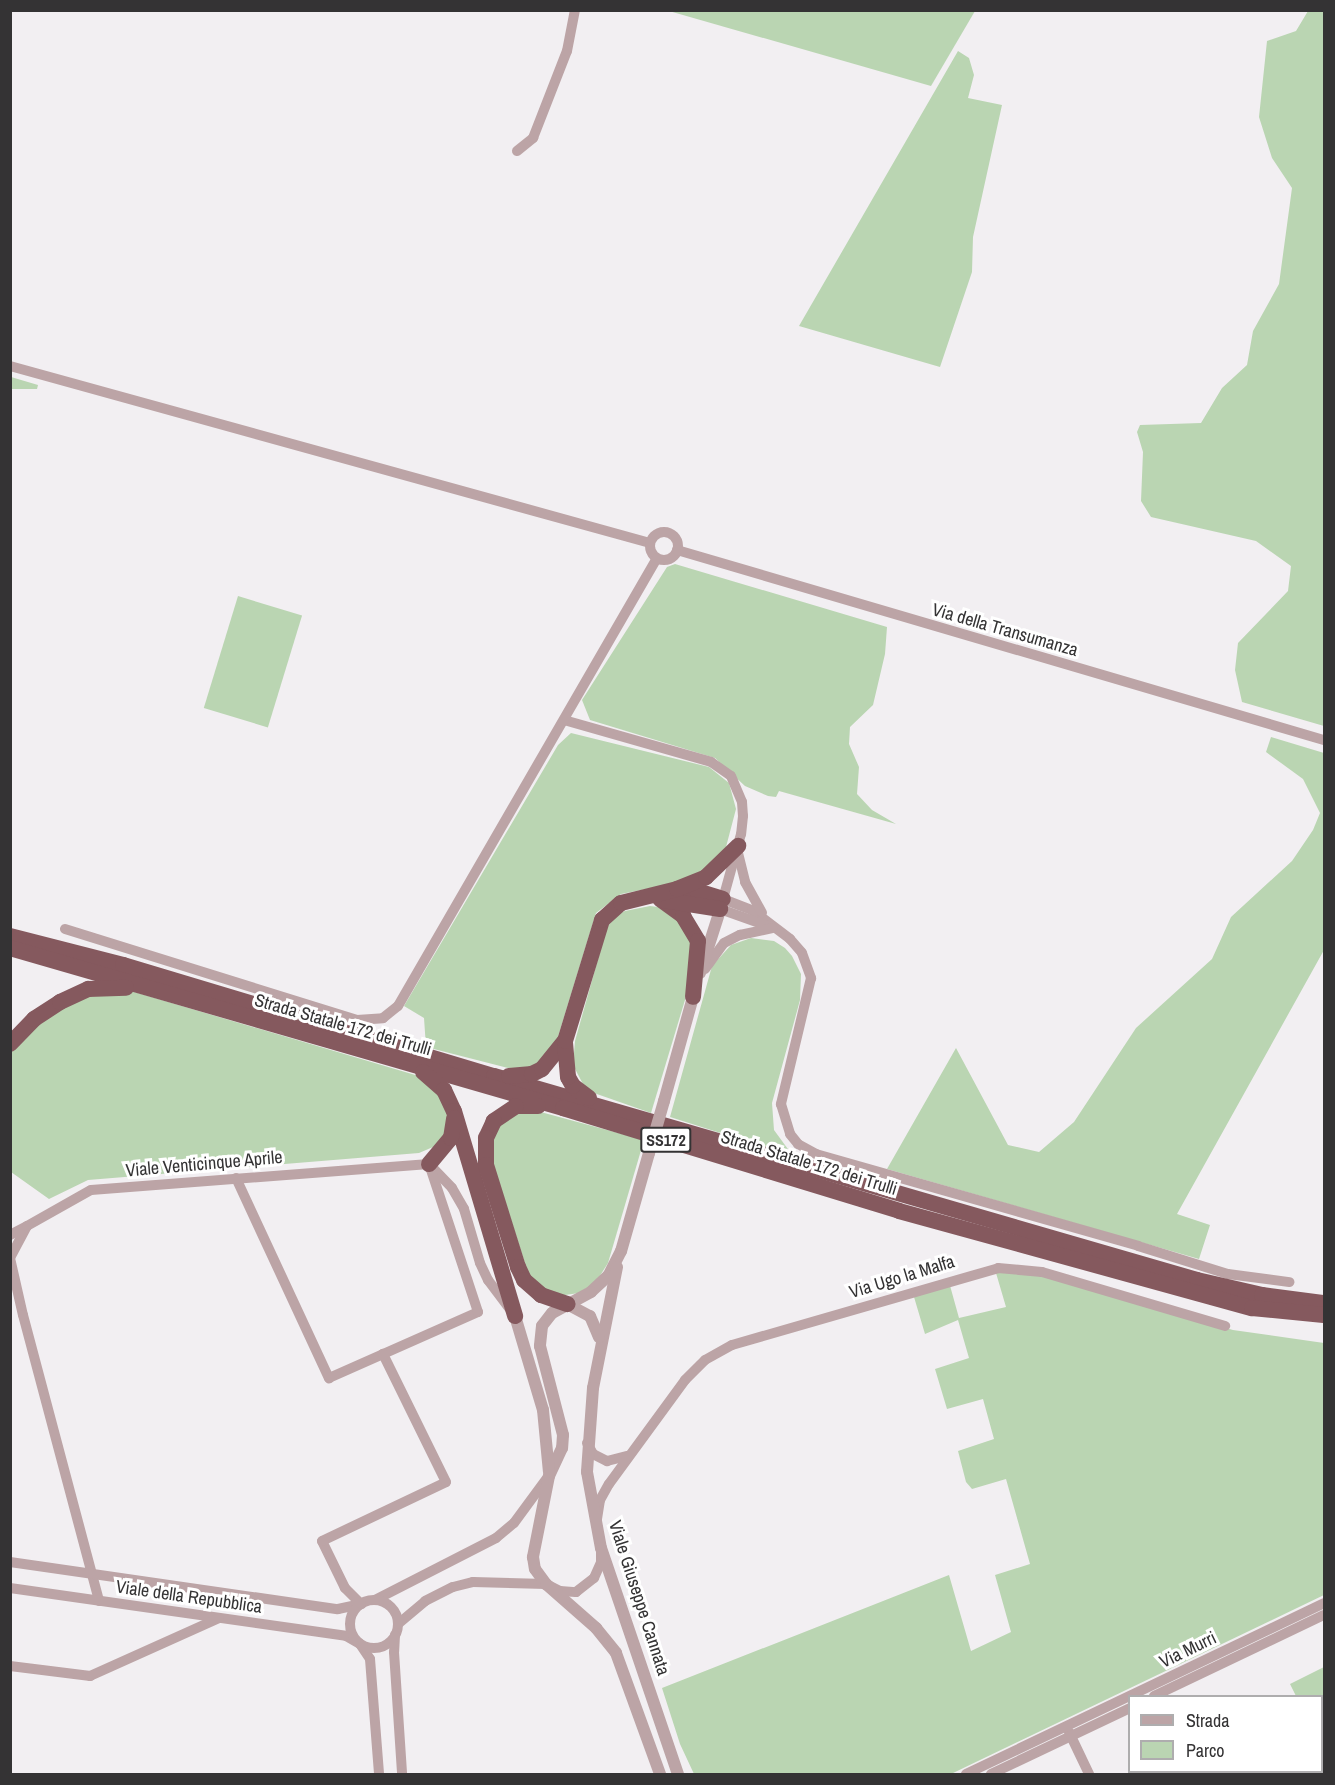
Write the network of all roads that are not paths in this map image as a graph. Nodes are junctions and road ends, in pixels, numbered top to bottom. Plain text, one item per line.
1 (575, 10) edge
2 (517, 151) dead end
3 (10, 366) edge
4 (650, 543) junction
5 (677, 550) junction
6 (657, 558) junction
7 (564, 720) junction
8 (1324, 740) edge
9 (738, 846) junction
10 (677, 889) junction
11 (652, 898) junction
12 (722, 904) junction
13 (774, 927) junction
14 (65, 928) dead end
15 (10, 936) edge
16 (10, 948) edge
17 (148, 989) junction
18 (695, 990) junction
19 (565, 1041) junction
20 (10, 1044) edge
21 (409, 1065) junction
22 (494, 1076) junction
23 (606, 1107) junction
24 (563, 1108) junction
25 (454, 1111) junction
26 (429, 1164) junction
27 (236, 1178) junction
28 (27, 1226) junction
29 (10, 1235) edge
30 (621, 1251) junction
31 (10, 1258) edge
32 (1289, 1282) dead end
33 (1324, 1303) edge
34 (567, 1304) junction
35 (10, 1307) edge
36 (22, 1315) junction
37 (1324, 1315) edge
38 (514, 1316) junction
39 (1225, 1326) dead end
40 (599, 1350) junction
41 (383, 1354) junction
42 (587, 1442) junction
43 (632, 1452) junction
44 (549, 1476) junction
45 (596, 1526) junction
46 (601, 1548) junction
47 (10, 1562) edge
48 (92, 1574) junction
49 (546, 1584) junction
50 (10, 1588) edge
51 (375, 1600) junction
52 (99, 1601) junction
53 (1324, 1603) edge
54 (361, 1604) junction
55 (1324, 1615) edge
56 (220, 1618) junction
57 (397, 1629) junction
58 (360, 1644) junction
59 (10, 1666) edge
60 (1141, 1695) edge
61 (1156, 1695) edge
62 (1128, 1701) edge
63 (1128, 1709) edge
64 (1069, 1731) junction
65 (665, 1738) junction
66 (649, 1743) junction
67 (379, 1774) edge
68 (402, 1774) edge
69 (660, 1774) edge
70 (678, 1774) edge
71 (966, 1774) edge
72 (991, 1774) edge
73 (1089, 1774) edge

1 - 2 street
3 - 4 street
4 - 5 street
4 - 6 street
5 - 6 street
5 - 8 street, Via della Transumanza
6 - 7 street
7 - 9 street
7 - 14 street
9 - 10 highway
9 - 12 street
9 - 13 street
10 - 11 highway
10 - 12 highway
11 - 12 highway
11 - 18 highway
11 - 19 highway
12 - 13 street
12 - 18 street
13 - 18 street
13 - 32 street
15 - 22 highway, Strada Statale 172 dei Trulli / SS172
16 - 17 highway, Strada Statale 172 dei Trulli / SS172
17 - 20 highway
17 - 21 highway, Strada Statale 172 dei Trulli / SS172
18 - 30 street, bridge
19 - 22 highway
19 - 23 highway
21 - 24 highway, Strada Statale 172 dei Trulli / SS172
21 - 25 highway
22 - 23 highway, Strada Statale 172 dei Trulli / SS172
23 - 33 highway, Strada Statale 172 dei Trulli / SS172
24 - 34 highway
24 - 37 highway, Strada Statale 172 dei Trulli / SS172
25 - 26 highway
25 - 38 highway
26 - 27 street, Viale Venticinque Aprile
26 - 38 street
26 - 41 street
27 - 28 street, Viale Venticinque Aprile
27 - 41 street
28 - 29 street, Viale Venticinque Aprile
28 - 31 street
30 - 34 street, Viale Giuseppe Cannata
30 - 40 street, Viale Giuseppe Cannata
31 - 36 street
34 - 40 street
34 - 44 street, Viale Giuseppe Cannata
35 - 36 street
36 - 48 street
38 - 44 street
39 - 43 street, Via Ugo la Malfa
40 - 42 street, Viale Giuseppe Cannata
41 - 54 street
42 - 43 street
42 - 45 street, Viale Giuseppe Cannata
43 - 45 street, Via Ugo la Malfa
44 - 49 street, Viale Giuseppe Cannata
44 - 51 street
45 - 46 street, Viale Giuseppe Cannata
46 - 49 street
46 - 65 street, Viale Giuseppe Cannata
47 - 48 street, Viale della Repubblica
48 - 52 street
48 - 54 street, Viale della Repubblica
49 - 57 street
49 - 66 street, Viale Giuseppe Cannata
50 - 52 street, Viale della Repubblica
51 - 54 street
51 - 57 street
52 - 56 street, Viale della Repubblica
53 - 60 street, Via Murri
54 - 58 street
55 - 61 street, Via Murri
56 - 58 street, Viale della Repubblica
56 - 59 street
57 - 58 street
57 - 68 street
58 - 67 street
62 - 64 street, Via Murri
63 - 64 street, Via Murri
64 - 71 street, Via Murri
64 - 72 street, Via Murri
64 - 73 street
65 - 66 street
65 - 70 street, Viale Giuseppe Cannata
66 - 69 street, Viale Giuseppe Cannata

